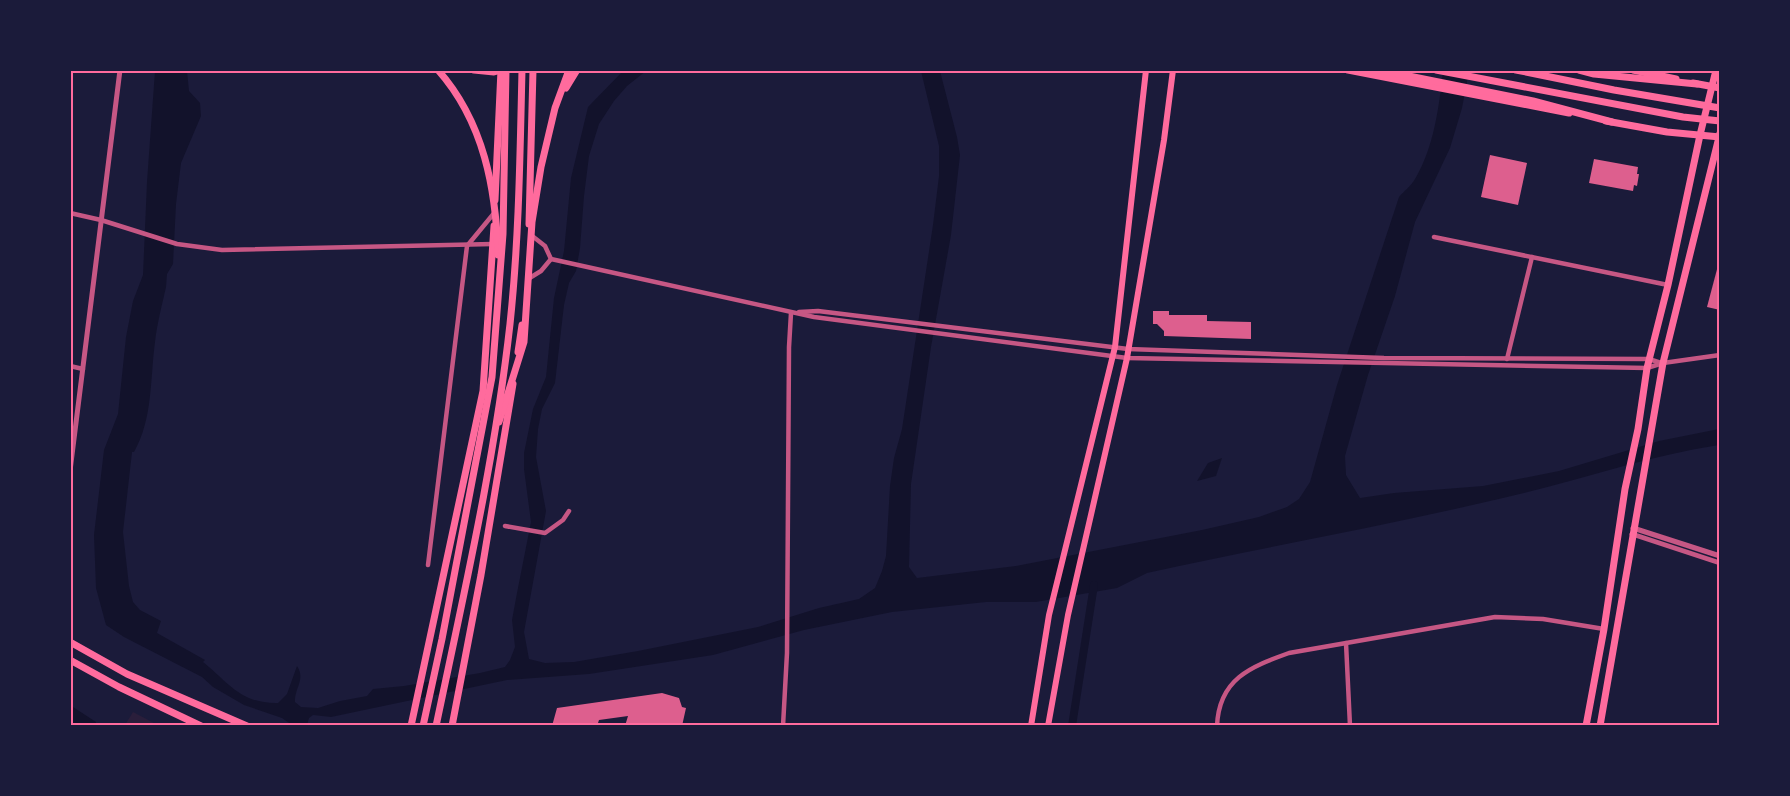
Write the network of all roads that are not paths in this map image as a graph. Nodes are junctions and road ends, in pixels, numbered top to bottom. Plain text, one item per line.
1 (120, 70) edge
2 (438, 70) edge
3 (474, 70) edge
4 (501, 70) edge
5 (506, 70) edge
6 (522, 70) edge
7 (533, 70) edge
8 (569, 70) edge
9 (576, 70) edge
10 (1146, 70) edge
11 (1173, 70) edge
12 (1348, 70) edge
13 (1379, 70) edge
14 (1436, 70) edge
15 (1516, 70) edge
16 (1579, 70) edge
17 (1634, 70) edge
18 (1716, 70) edge
19 (1697, 84) junction
20 (1716, 88) edge
21 (555, 108) junction
22 (1719, 108) edge
23 (1719, 121) edge
24 (1612, 122) junction
25 (1700, 135) junction
26 (1719, 136) edge
27 (495, 212) junction
28 (70, 213) edge
29 (101, 220) junction
30 (529, 233) junction
31 (1434, 237) dead end
32 (493, 244) junction
33 (467, 246) junction
34 (1532, 257) junction
35 (551, 259) junction
36 (525, 280) junction
37 (1668, 285) junction
38 (498, 297) junction
39 (791, 313) junction
40 (1115, 347) junction
41 (1128, 349) junction
42 (1719, 355) edge
43 (1113, 356) junction
44 (1127, 358) junction
45 (1507, 358) junction
46 (1649, 359) junction
47 (1342, 360) junction
48 (1383, 361) junction
49 (1663, 363) junction
50 (70, 366) edge
51 (1647, 368) junction
52 (83, 369) junction
53 (492, 447) junction
54 (70, 471) edge
55 (569, 511) dead end
56 (505, 526) dead end
57 (1632, 531) junction
58 (1719, 556) edge
59 (1719, 563) edge
60 (428, 565) dead end
61 (1604, 629) junction
62 (70, 642) edge
63 (1346, 643) junction
64 (70, 660) edge
65 (201, 726) edge
66 (247, 726) edge
67 (411, 726) edge
68 (423, 726) edge
69 (436, 726) edge
70 (452, 726) edge
71 (783, 726) edge
72 (1031, 726) edge
73 (1048, 726) edge
74 (1217, 726) edge
75 (1350, 726) edge
76 (1586, 726) edge
77 (1600, 726) edge

1 - 29 street
2 - 38 main road
3 - 4 main road
4 - 27 main road
5 - 38 main road
6 - 53 main road
7 - 30 main road
8 - 21 main road
9 - 21 main road
10 - 40 main road
11 - 41 main road
12 - 24 main road
13 - 24 main road
14 - 23 main road
15 - 22 main road
16 - 19 main road
17 - 19 main road
18 - 20 main road
19 - 20 main road
20 - 25 main road
21 - 53 main road
24 - 25 main road
25 - 26 main road
25 - 37 main road
26 - 49 main road
27 - 32 main road
27 - 33 street
28 - 29 street
29 - 33 street
29 - 52 street
30 - 35 street
30 - 36 main road
31 - 34 street
32 - 33 street
32 - 67 main road
33 - 60 street
34 - 37 street
34 - 45 street
35 - 36 street
35 - 39 street
36 - 70 main road
37 - 46 main road
38 - 68 main road
39 - 40 street
39 - 43 street
39 - 71 street
40 - 41 street
40 - 43 main road
41 - 44 main road
41 - 47 street
42 - 49 street
43 - 44 street
43 - 72 main road
44 - 47 street
44 - 73 main road
45 - 46 street
45 - 48 street
46 - 49 street
46 - 51 main road
47 - 48 street
48 - 51 street
49 - 51 street
49 - 57 main road
50 - 52 street
51 - 61 main road
52 - 54 street
53 - 69 main road
55 - 56 street
57 - 58 street
57 - 59 street
57 - 77 main road
61 - 63 street
61 - 76 main road
62 - 66 main road
63 - 74 street
63 - 75 street
64 - 65 main road

